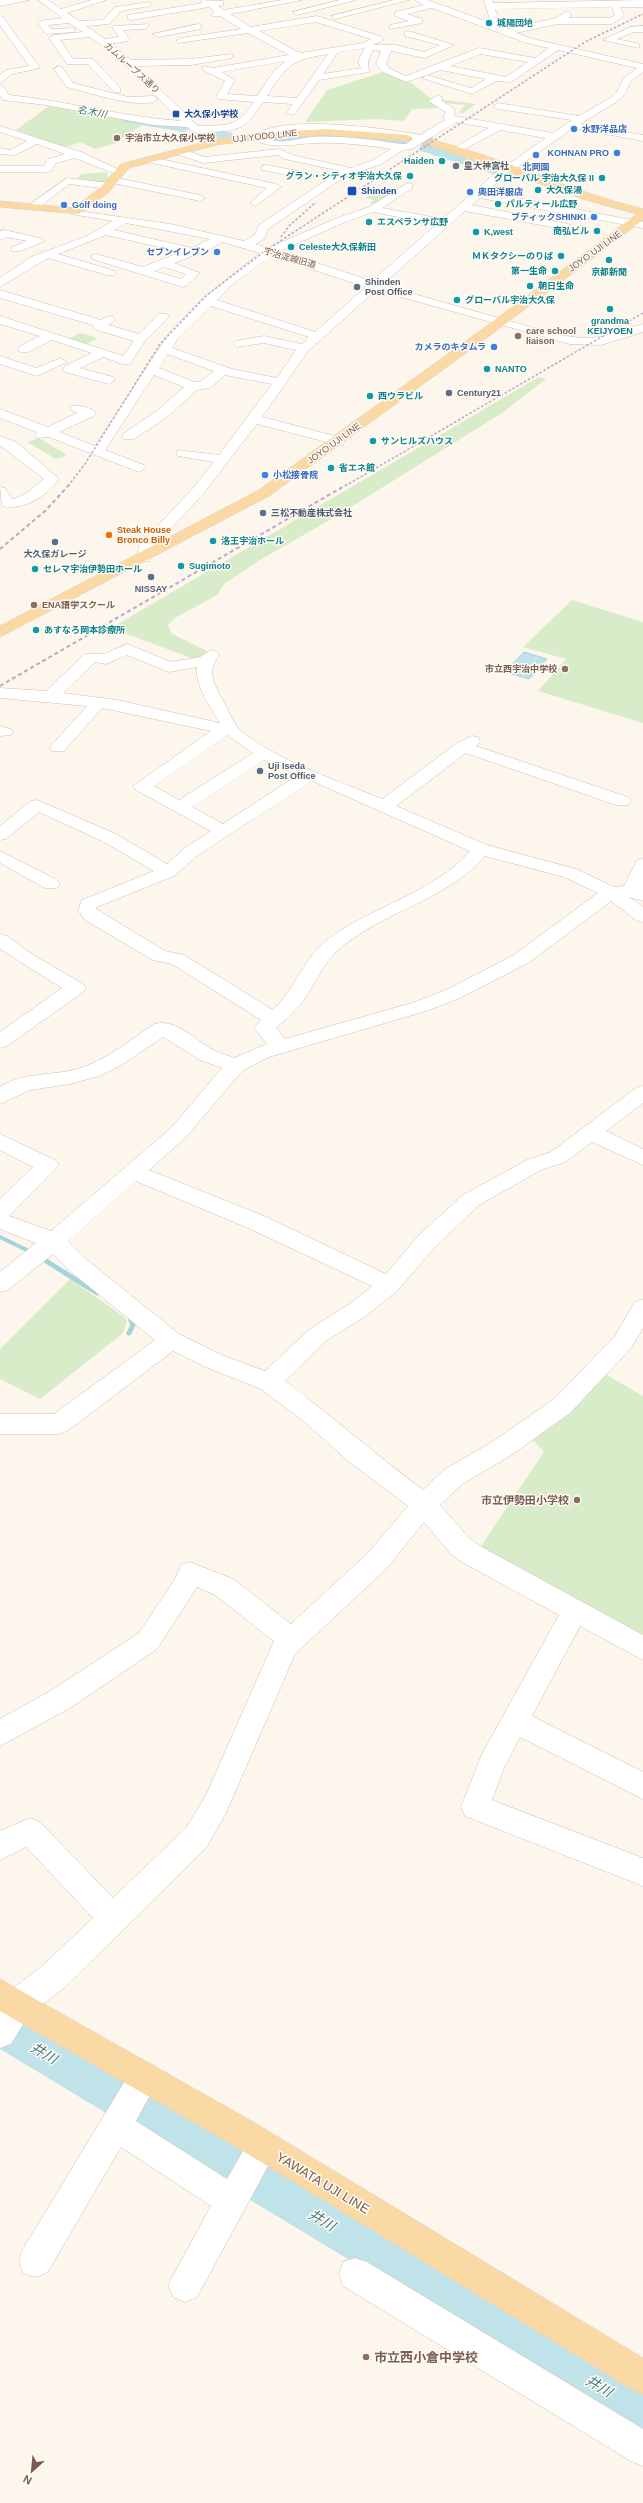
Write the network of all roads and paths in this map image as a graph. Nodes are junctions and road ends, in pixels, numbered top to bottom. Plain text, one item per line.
1 (22, 0) edge
2 (102, 0) edge
3 (112, 0) edge
4 (294, 0) edge
5 (352, 0) edge
6 (405, 0) edge
7 (418, 0) edge
8 (642, 0) edge
9 (39, 1) edge
10 (232, 1) dead end
11 (158, 2) dead end
12 (207, 2) edge
13 (0, 3) edge
14 (453, 3) dead end
15 (489, 3) edge
16 (530, 3) edge
17 (435, 6) junction
18 (616, 6) edge
19 (123, 8) junction
20 (316, 9) junction
21 (60, 12) junction
22 (221, 13) junction
23 (351, 13) junction
24 (286, 14) dead end
25 (206, 16) dead end
26 (493, 16) junction
27 (504, 16) dead end
28 (535, 16) dead end
29 (131, 17) junction
30 (566, 18) edge
31 (250, 19) dead end
32 (0, 20) edge
33 (370, 20) dead end
34 (235, 22) junction
35 (78, 24) junction
36 (220, 24) dead end
37 (382, 24) dead end
38 (205, 26) dead end
39 (335, 27) junction
40 (393, 27) junction
41 (4, 28) edge
42 (497, 28) junction
43 (643, 29) edge
44 (156, 30) junction
45 (250, 30) junction
46 (320, 30) dead end
47 (433, 30) dead end
48 (581, 30) dead end
49 (174, 31) junction
50 (507, 32) junction
51 (93, 34) junction
52 (365, 34) junction
53 (408, 34) dead end
54 (282, 36) dead end
55 (342, 37) dead end
56 (420, 37) junction
57 (266, 39) junction
58 (379, 39) junction
59 (181, 41) junction
60 (252, 41) dead end
61 (103, 42) junction
62 (297, 45) dead end
63 (368, 46) junction
64 (553, 46) junction
65 (636, 46) dead end
66 (20, 47) junction
67 (282, 47) junction
68 (7, 48) dead end
69 (266, 50) dead end
70 (335, 50) junction
71 (386, 51) junction
72 (236, 55) dead end
73 (298, 56) junction
74 (412, 60) dead end
75 (461, 60) junction
76 (155, 61) junction
77 (536, 61) junction
78 (191, 62) junction
79 (476, 62) dead end
80 (3, 63) dead end
81 (121, 65) junction
82 (440, 67) junction
83 (643, 67) edge
84 (507, 68) dead end
85 (97, 69) junction
86 (212, 71) junction
87 (522, 71) junction
88 (9, 72) junction
89 (277, 73) junction
90 (261, 75) dead end
91 (416, 75) junction
92 (315, 78) junction
93 (494, 78) junction
94 (406, 79) junction
95 (0, 80) edge
96 (114, 87) junction
97 (0, 88) edge
98 (80, 88) junction
99 (136, 88) junction
100 (99, 92) junction
101 (438, 98) junction
102 (153, 99) junction
103 (261, 99) junction
104 (452, 100) dead end
105 (2, 101) edge
106 (298, 101) junction
107 (498, 106) dead end
108 (454, 119) junction
109 (581, 119) junction
110 (13, 120) dead end
111 (156, 123) junction
112 (570, 125) junction
113 (193, 126) junction
114 (498, 127) junction
115 (0, 129) edge
116 (289, 129) junction
117 (262, 136) junction
118 (554, 136) junction
119 (421, 138) junction
120 (643, 138) edge
121 (38, 140) junction
122 (216, 142) junction
123 (367, 142) junction
124 (405, 142) junction
125 (433, 143) tunnel mouth
126 (461, 148) dead end
127 (0, 151) edge
128 (181, 152) junction
129 (345, 152) dead end
130 (11, 153) junction
131 (77, 154) junction
132 (331, 155) dead end
133 (151, 160) junction
134 (317, 163) junction
135 (369, 164) junction
136 (1, 165) edge
137 (510, 167) junction
138 (266, 168) dead end
139 (305, 168) dead end
140 (117, 170) junction
141 (352, 171) junction
142 (292, 175) junction
143 (335, 179) junction
144 (110, 183) junction
145 (408, 186) dead end
146 (477, 194) junction
147 (200, 198) dead end
148 (255, 203) dead end
149 (0, 204) edge
150 (33, 207) junction
151 (462, 207) junction
152 (373, 210) junction
153 (75, 212) junction
154 (643, 213) edge
155 (126, 219) junction
156 (444, 223) junction
157 (638, 224) edge
158 (568, 227) dead end
159 (105, 231) junction
160 (0, 237) edge
161 (220, 238) junction
162 (246, 245) junction
163 (0, 246) edge
164 (16, 249) junction
165 (194, 252) junction
166 (269, 252) junction
167 (48, 255) junction
168 (96, 257) junction
169 (160, 263) junction
170 (82, 264) junction
171 (144, 271) junction
172 (114, 274) dead end
173 (0, 283) edge
174 (373, 285) junction
175 (0, 294) edge
176 (207, 301) junction
177 (163, 317) dead end
178 (0, 320) edge
179 (500, 322) junction
180 (643, 328) edge
181 (50, 336) junction
182 (317, 336) junction
183 (141, 339) junction
184 (240, 344) dead end
185 (304, 348) junction
186 (24, 349) dead end
187 (164, 349) junction
188 (103, 352) junction
189 (0, 360) edge
190 (61, 362) dead end
191 (19, 366) junction
192 (150, 369) junction
193 (223, 370) junction
194 (0, 373) edge
195 (109, 380) dead end
196 (280, 382) junction
197 (193, 386) junction
198 (129, 402) junction
199 (77, 409) dead end
200 (0, 413) edge
201 (162, 414) junction
202 (254, 419) junction
203 (48, 433) junction
204 (129, 436) dead end
205 (338, 441) junction
206 (5, 443) edge
207 (98, 451) junction
208 (183, 453) dead end
209 (222, 459) junction
210 (139, 468) dead end
211 (0, 491) edge
212 (144, 558) junction
213 (0, 632) edge
214 (0, 693) edge
215 (50, 696) junction
216 (99, 702) junction
217 (227, 730) junction
218 (58, 747) dead end
219 (264, 753) junction
220 (310, 775) junction
221 (622, 801) dead end
222 (384, 806) junction
223 (180, 807) junction
224 (223, 831) junction
225 (0, 835) edge
226 (481, 849) junction
227 (0, 856) edge
228 (643, 864) edge
229 (168, 872) junction
230 (51, 884) dead end
231 (629, 893) edge
232 (643, 916) edge
233 (0, 940) edge
234 (274, 1019) junction
235 (0, 1041) edge
236 (280, 1047) junction
237 (235, 1066) junction
238 (3, 1091) edge
239 (643, 1093) edge
240 (590, 1132) junction
241 (0, 1140) edge
242 (643, 1158) edge
243 (134, 1172) junction
244 (0, 1212) edge
245 (0, 1221) edge
246 (54, 1241) junction
247 (0, 1284) edge
248 (389, 1285) junction
249 (643, 1308) edge
250 (171, 1340) junction
251 (269, 1382) junction
252 (0, 1424) edge
253 (424, 1504) junction
254 (575, 1610) junction
255 (292, 1640) junction
256 (643, 1648) edge
257 (515, 1721) junction
258 (0, 1734) edge
259 (643, 1786) edge
260 (0, 1846) edge
261 (643, 1872) edge
262 (113, 1919) junction
263 (11, 2001) edge
264 (0, 2033) edge
265 (140, 2085) junction
266 (117, 2122) junction
267 (258, 2154) junction
268 (234, 2198) junction
269 (35, 2261) dead end
270 (355, 2274) dead end
271 (186, 2285) dead end
272 (643, 2378) edge
273 (643, 2448) edge

1 - 9 street
1 - 13 street
2 - 21 street
3 - 19 street
4 - 20 street
4 - 22 street
5 - 20 street
6 - 23 street
7 - 17 street
8 - 18 street
9 - 21 street, カムループス通り
10 - 12 street
11 - 19 street
12 - 22 street
12 - 29 street
14 - 17 street
15 - 16 street
15 - 26 street
16 - 30 street
17 - 40 street
17 - 42 street
18 - 30 street
18 - 30 street
19 - 29 street
19 - 35 street
20 - 23 street
20 - 24 street
21 - 35 street, カムループス通り
22 - 25 street
22 - 34 street
23 - 33 street
26 - 27 street
26 - 42 street
28 - 30 street
29 - 44 street
30 - 48 street
30 - 50 street
30 - 64 street
31 - 34 street
32 - 41 street
34 - 36 street
34 - 45 street
35 - 51 street, カムループス通り
37 - 40 street
38 - 49 street
39 - 45 street
39 - 46 street
39 - 52 street
40 - 58 street
41 - 66 street
42 - 50 street
43 - 65 street
44 - 49 street
44 - 61 street
44 - 76 street
45 - 57 street
45 - 59 street
47 - 56 street
49 - 59 street
50 - 64 street
51 - 61 street, カムループス通り
51 - 85 street
52 - 55 street
52 - 58 street
53 - 56 street
54 - 57 street
56 - 71 street
57 - 60 street
57 - 67 street
58 - 63 street
59 - 78 street
61 - 81 street, カムループス通り
62 - 67 street
63 - 70 street
63 - 71 street
63 - 92 street
64 - 77 street
64 - 83 street
66 - 68 street
66 - 88 street
67 - 69 street
67 - 73 street
70 - 73 street
70 - 92 street
71 - 74 street
71 - 94 street
72 - 78 street
73 - 86 street
73 - 89 street
75 - 77 street
75 - 79 street
75 - 82 street
76 - 78 street
76 - 81 street
77 - 87 street
78 - 86 street
80 - 88 street
81 - 85 street
81 - 99 street
81 - 113 street, カムループス通り
82 - 91 street
82 - 93 street
83 - 109 street
84 - 87 street
85 - 96 street
85 - 98 street
86 - 103 street
87 - 93 street
88 - 95 street
89 - 90 street
89 - 103 street
91 - 93 street
91 - 94 street
92 - 106 street
94 - 101 street
96 - 98 street
96 - 99 street
96 - 100 street
97 - 105 street
98 - 100 street
99 - 102 street
100 - 102 street
101 - 104 street
101 - 108 street
102 - 111 street
103 - 106 street
103 - 113 street
105 - 111 street
106 - 116 street
107 - 109 street
108 - 114 street
108 - 119 street
109 - 112 street
110 - 115 street
111 - 113 street
112 - 118 street
112 - 120 street
113 - 122 street, カムループス通り
114 - 118 street
114 - 126 street
115 - 121 street
116 - 117 street
116 - 119 street
117 - 122 main road, UJI YODO LINE
117 - 123 street
117 - 124 main road, UJI YODO LINE
118 - 137 street
119 - 124 street
121 - 130 street
121 - 131 street
122 - 128 main road, UJI YODO LINE
123 - 124 street
123 - 129 street
124 - 135 street
125 - 137 main road
127 - 130 street
128 - 133 main road, UJI YODO LINE
128 - 134 street
130 - 136 street
131 - 136 street
131 - 140 street
132 - 134 street
133 - 140 main road, UJI YODO LINE
133 - 148 street
134 - 141 street
135 - 141 street
135 - 143 street
137 - 146 street
137 - 154 main road
138 - 142 street
139 - 142 street
140 - 144 main road
141 - 143 street
142 - 143 street
143 - 162 street
144 - 147 street
144 - 150 street
144 - 153 main road
145 - 152 street
146 - 151 street
146 - 157 street
149 - 150 main road
150 - 153 main road
151 - 156 street
151 - 158 street
152 - 156 street
152 - 166 street
153 - 155 street, 宇治淀線旧道
154 - 157 main road, JOYO UJI LINE
155 - 159 street
155 - 161 street, 宇治淀線旧道
156 - 174 street
157 - 179 main road, JOYO UJI LINE
159 - 165 street
159 - 167 street
160 - 164 street
161 - 162 street, 宇治淀線旧道
161 - 165 street
162 - 166 street, 宇治淀線旧道
163 - 164 street
164 - 167 street
165 - 169 street
166 - 174 street, 宇治淀線旧道
166 - 176 street
167 - 170 street
167 - 173 street
168 - 169 street
168 - 170 street
168 - 171 street
169 - 171 street
169 - 171 street
170 - 172 street
174 - 179 street, 宇治淀線旧道
174 - 182 street
175 - 183 street
176 - 182 street
176 - 187 street
177 - 183 street
178 - 181 street
179 - 180 street, 宇治淀線旧道
179 - 205 main road, JOYO UJI LINE
181 - 186 street
181 - 188 street
182 - 185 street
183 - 188 street
184 - 185 street
185 - 196 street
187 - 192 street
187 - 193 street
188 - 195 street
189 - 191 street
190 - 191 street
191 - 194 street
192 - 197 street
192 - 198 street
193 - 196 street
193 - 197 street
196 - 202 street
197 - 201 street
198 - 201 street
198 - 207 street
199 - 203 street
200 - 203 street
201 - 204 street
202 - 205 street
202 - 209 street
203 - 206 street
203 - 207 street
205 - 212 main road, JOYO UJI LINE
206 - 211 street
207 - 210 street
208 - 209 street
209 - 212 street
212 - 213 main road, JOYO UJI LINE
214 - 215 street
215 - 216 street
215 - 217 street
216 - 217 street
216 - 218 street
217 - 219 street
217 - 223 street
219 - 220 street
219 - 223 street
220 - 222 street
220 - 224 street
221 - 222 street
222 - 226 street
223 - 224 street
224 - 229 street
225 - 229 street
226 - 231 street
226 - 234 street
227 - 230 street
228 - 231 street
229 - 234 street
231 - 232 street
231 - 236 street
233 - 235 street
234 - 236 street
236 - 237 street
237 - 238 street
237 - 243 street
239 - 240 street
240 - 242 street
240 - 248 street
241 - 244 street
243 - 246 street
243 - 248 street
245 - 246 street
246 - 247 street
246 - 250 street
248 - 251 street
249 - 253 street
250 - 251 street
250 - 252 street
251 - 253 street
253 - 254 street
253 - 255 street
254 - 256 street
254 - 257 street
255 - 258 street
255 - 262 street
257 - 259 street
257 - 261 street
260 - 262 street
262 - 263 street
263 - 264 street
263 - 265 main road, YAWATA UJI LINE
265 - 266 street
265 - 267 main road, YAWATA UJI LINE
266 - 268 street
266 - 269 street
267 - 268 street
267 - 272 main road, YAWATA UJI LINE
268 - 271 street
270 - 273 street

